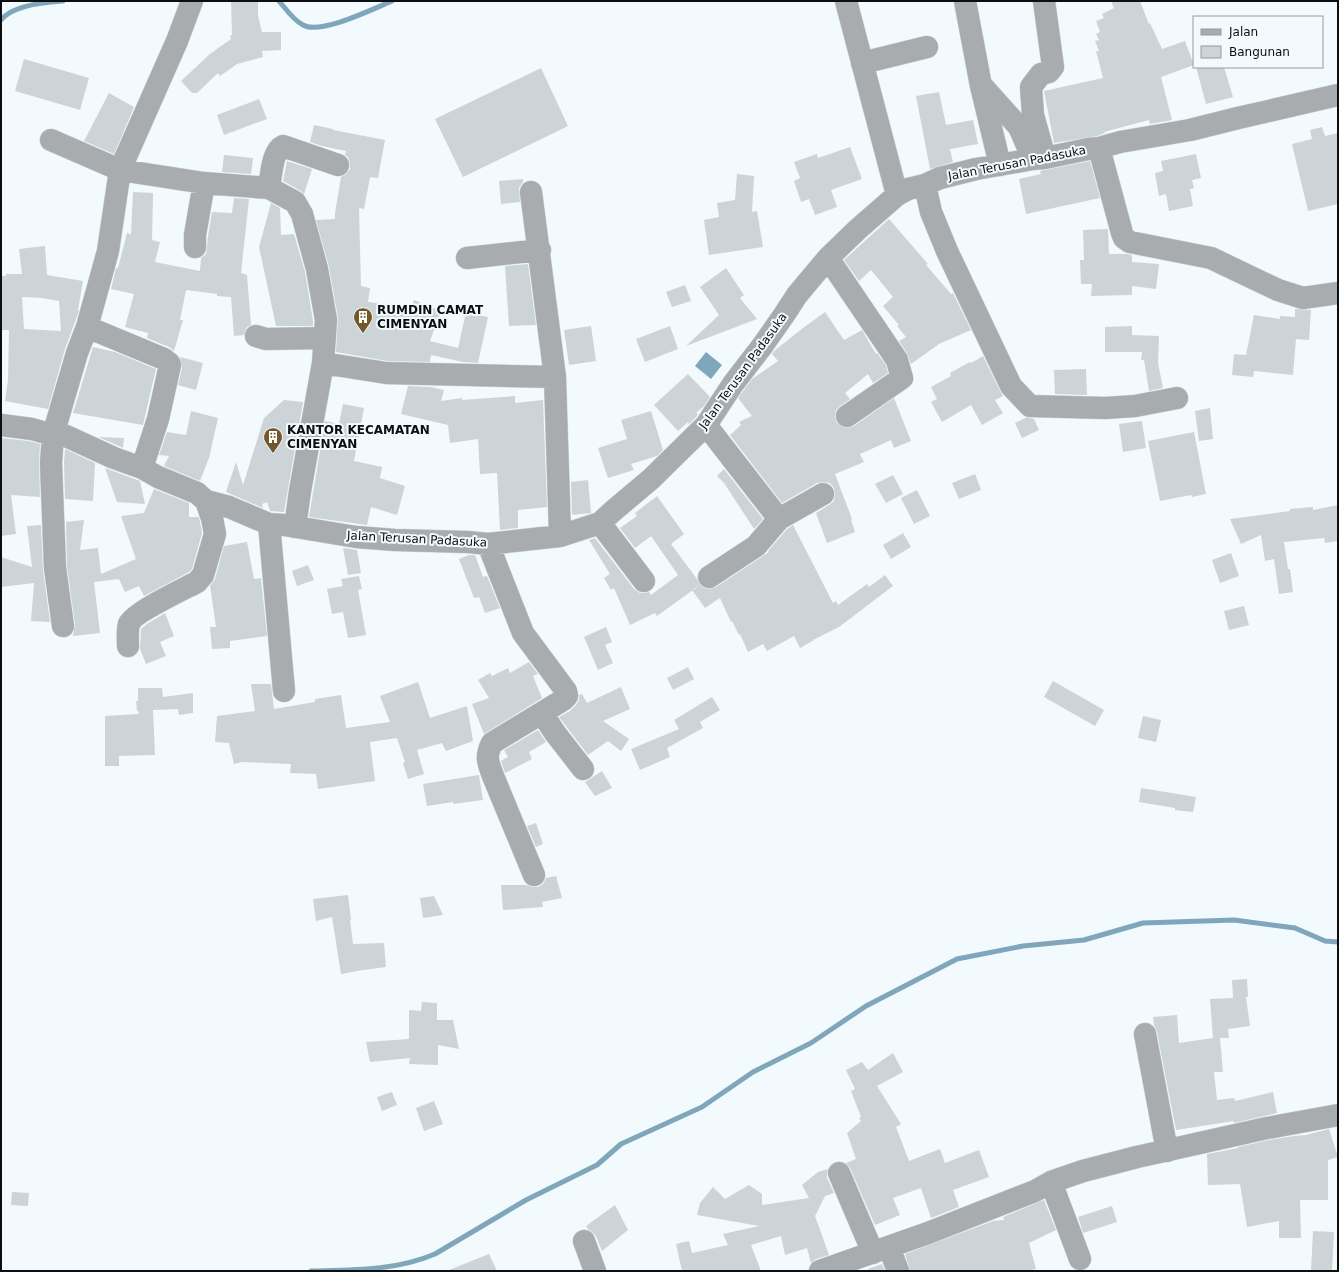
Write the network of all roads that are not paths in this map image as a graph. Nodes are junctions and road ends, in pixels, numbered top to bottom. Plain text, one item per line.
1 (192, 1) edge
2 (846, 1) edge
3 (965, 1) edge
4 (1044, 1) edge
5 (927, 46) dead end
6 (862, 63) junction
7 (981, 86) junction
8 (1338, 96) edge
9 (51, 140) dead end
10 (1099, 148) junction
11 (1039, 158) junction
12 (338, 165) dead end
13 (1000, 165) junction
14 (120, 170) junction
15 (204, 183) junction
16 (925, 185) junction
17 (269, 188) junction
18 (531, 192) dead end
19 (897, 194) junction
20 (195, 248) dead end
21 (540, 250) junction
22 (466, 258) dead end
23 (828, 258) junction
24 (1338, 293) edge
25 (88, 327) junction
26 (256, 336) dead end
27 (325, 338) junction
28 (323, 364) junction
29 (555, 377) junction
30 (1177, 398) dead end
31 (848, 416) dead end
32 (1, 425) edge
33 (706, 426) junction
34 (53, 434) junction
35 (142, 468) junction
36 (823, 494) dead end
37 (206, 502) junction
38 (779, 519) junction
39 (600, 523) junction
40 (269, 524) junction
41 (295, 527) junction
42 (560, 536) junction
43 (488, 544) junction
44 (709, 577) dead end
45 (644, 581) dead end
46 (63, 626) dead end
47 (128, 646) dead end
48 (284, 690) dead end
49 (542, 713) junction
50 (583, 769) dead end
51 (534, 875) dead end
52 (1146, 1034) dead end
53 (1338, 1115) edge
54 (1167, 1151) junction
55 (839, 1173) dead end
56 (1051, 1182) junction
57 (584, 1242) dead end
58 (881, 1250) junction
59 (1080, 1259) dead end
60 (595, 1271) edge
61 (820, 1271) edge
62 (898, 1271) edge

1 - 14 street
2 - 6 street
3 - 7 street
4 - 11 street
5 - 6 street
6 - 19 street
7 - 11 street
7 - 13 street
8 - 10 street, Jalan Terusan Padasuka
9 - 14 street
10 - 11 street, Jalan Terusan Padasuka
10 - 24 street
11 - 13 street, Jalan Terusan Padasuka
12 - 17 street
13 - 16 street, Jalan Terusan Padasuka
14 - 15 street
14 - 25 street
15 - 17 street
15 - 20 street
16 - 19 street, Jalan Terusan Padasuka
16 - 30 street
17 - 27 street
18 - 21 street
19 - 23 street, Jalan Terusan Padasuka
21 - 22 street
21 - 29 street
23 - 31 street
23 - 33 street, Jalan Terusan Padasuka
25 - 34 street
25 - 35 street
26 - 27 street
27 - 28 street
28 - 29 street
28 - 41 street
29 - 42 street
32 - 34 street, Jalan Terusan Padasuka
33 - 38 street
33 - 39 street, Jalan Terusan Padasuka
34 - 35 street, Jalan Terusan Padasuka
34 - 46 street
35 - 37 street, Jalan Terusan Padasuka
36 - 38 street
37 - 40 street, Jalan Terusan Padasuka
37 - 47 street
38 - 44 street
39 - 42 street, Jalan Terusan Padasuka
39 - 45 street
40 - 41 street, Jalan Terusan Padasuka
40 - 48 street
41 - 43 street, Jalan Terusan Padasuka
42 - 43 street, Jalan Terusan Padasuka
43 - 49 street
49 - 50 street
49 - 51 street
52 - 54 street
53 - 54 street
54 - 56 street
55 - 58 street
56 - 58 street
56 - 59 street
57 - 60 street
58 - 61 street
58 - 62 street

